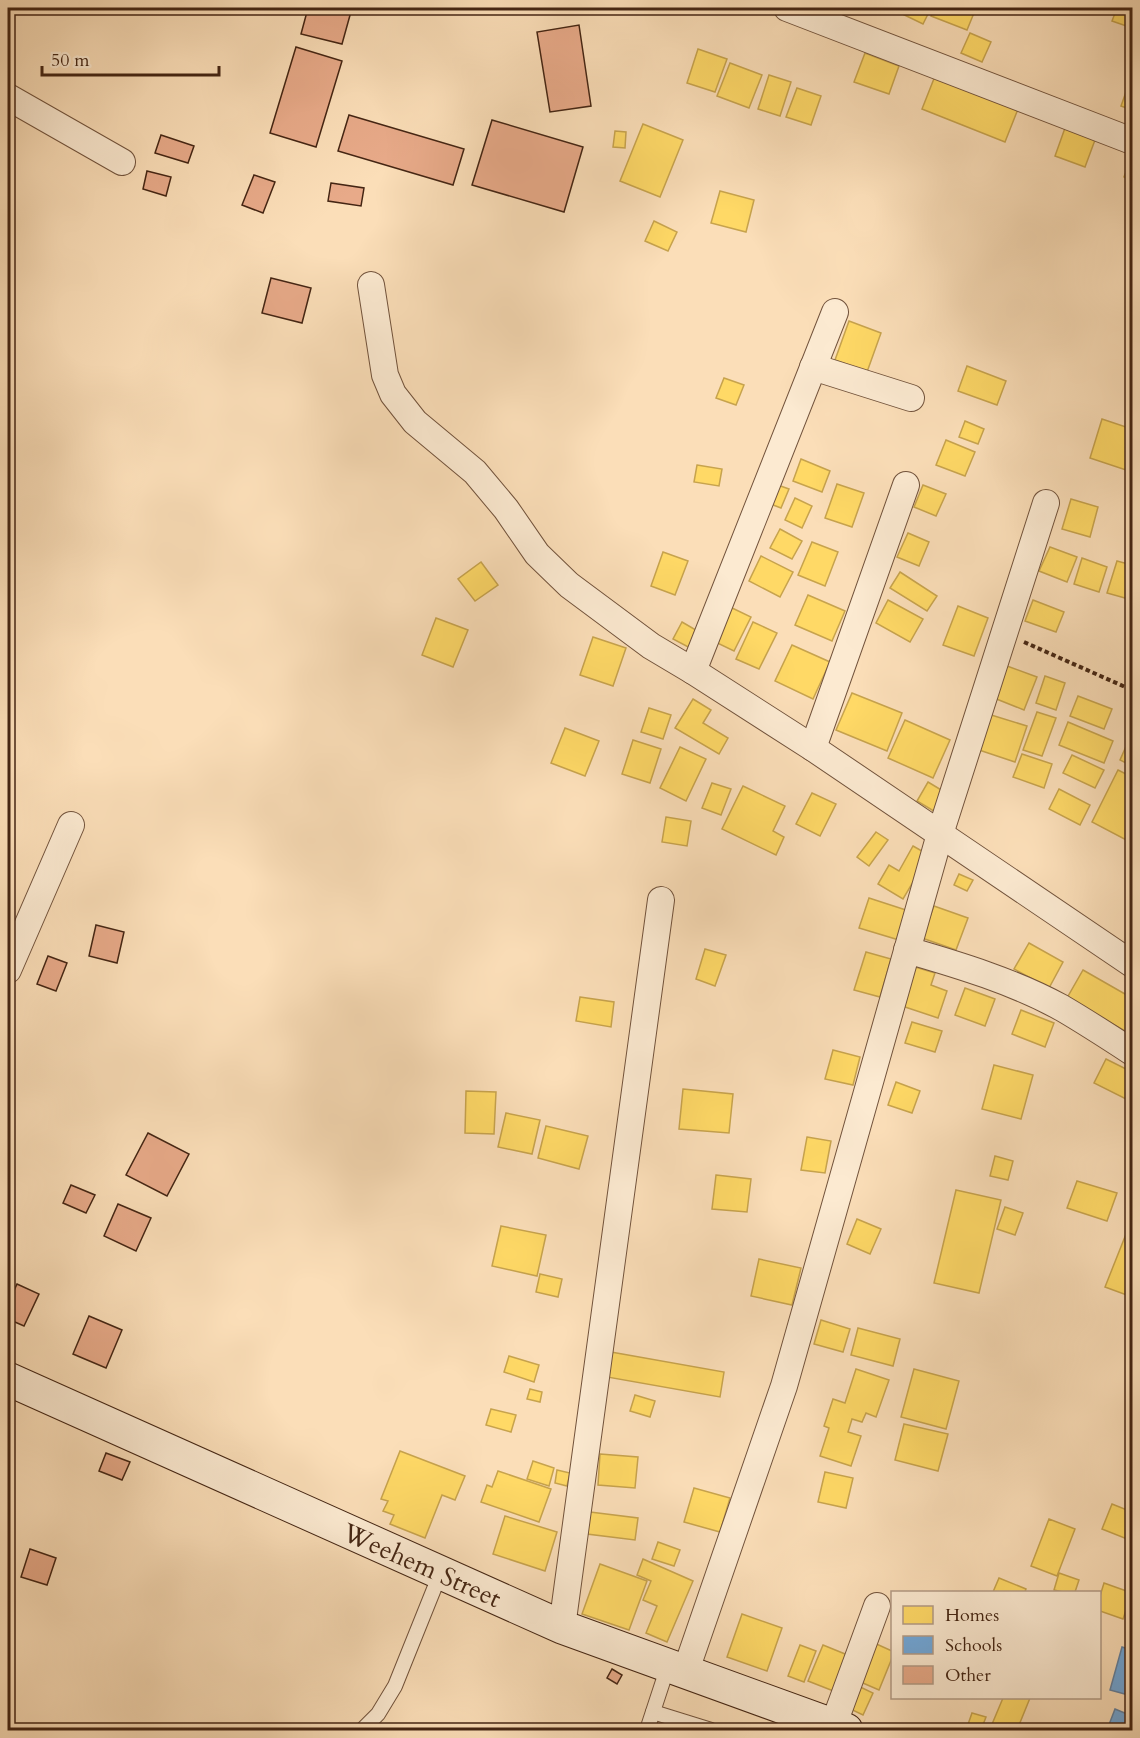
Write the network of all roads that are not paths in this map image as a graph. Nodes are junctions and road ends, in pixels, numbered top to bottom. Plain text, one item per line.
1 (787, 8) edge
2 (8, 97) edge
3 (1132, 141) edge
4 (122, 162) dead end
5 (371, 285) dead end
6 (835, 312) dead end
7 (813, 367) junction
8 (911, 398) dead end
9 (906, 485) dead end
10 (1046, 503) dead end
11 (693, 671) junction
12 (813, 748) junction
13 (71, 825) dead end
14 (940, 834) junction
15 (661, 900) dead end
16 (907, 950) junction
17 (1132, 964) edge
18 (8, 970) edge
19 (1132, 1052) edge
20 (8, 1379) edge
21 (440, 1574) junction
22 (877, 1606) dead end
23 (562, 1627) junction
24 (677, 1670) junction
25 (653, 1712) junction
26 (839, 1728) edge
27 (362, 1731) edge
28 (647, 1731) edge
29 (711, 1731) edge

1 - 3 street
2 - 4 street
5 - 11 street
6 - 7 street
7 - 8 street
7 - 11 street
9 - 12 street
10 - 14 street
11 - 12 street
12 - 14 street
13 - 18 street
14 - 16 street
14 - 17 street
15 - 23 street
16 - 19 street
16 - 24 street
20 - 21 street, Weehem Street
21 - 23 street, Weehem Street
21 - 27 lane
22 - 26 street
23 - 24 street, Weehem Street
24 - 25 lane
24 - 26 street, Weehem Street
25 - 28 lane
25 - 29 lane

